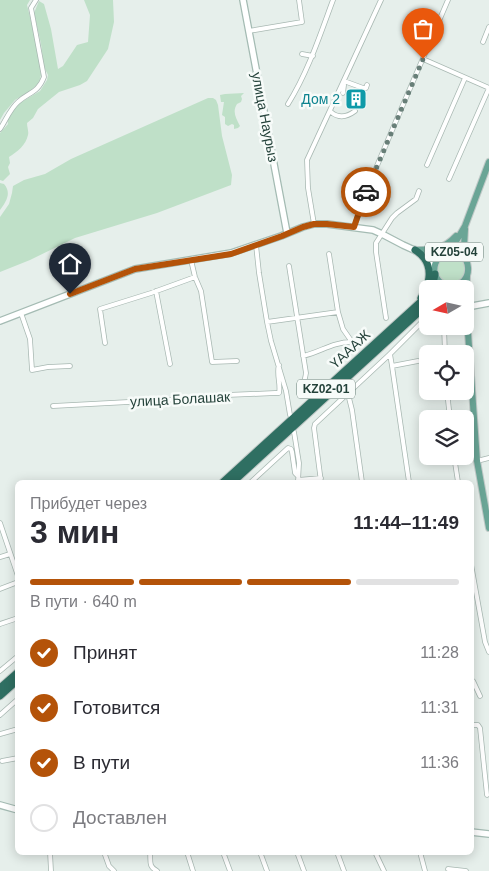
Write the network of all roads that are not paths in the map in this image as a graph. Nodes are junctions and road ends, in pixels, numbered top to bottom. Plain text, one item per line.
1 (36, 0) edge
2 (243, 0) edge
3 (299, 0) edge
4 (333, 0) edge
5 (381, 0) edge
6 (448, 0) edge
7 (489, 27) edge
8 (249, 31) junction
9 (483, 42) dead end
10 (302, 54) dead end
11 (312, 56) junction
12 (423, 59) junction
13 (465, 78) junction
14 (344, 82) junction
15 (367, 85) dead end
16 (489, 88) edge
17 (343, 93) dead end
18 (288, 104) dead end
19 (355, 111) dead end
20 (331, 112) junction
21 (0, 129) edge
22 (489, 162) edge
23 (427, 165) dead end
24 (449, 179) dead end
25 (419, 191) dead end
26 (314, 224) junction
27 (465, 226) junction
28 (354, 227) junction
29 (288, 233) junction
30 (382, 234) junction
31 (256, 246) junction
32 (415, 250) junction
33 (446, 253) junction
34 (329, 254) dead end
35 (191, 260) junction
36 (468, 263) junction
37 (289, 266) dead end
38 (434, 272) junction
39 (467, 276) junction
40 (195, 277) junction
41 (433, 280) edge
42 (439, 280) edge
43 (464, 280) edge
44 (467, 280) edge
45 (156, 291) junction
46 (419, 303) edge
47 (489, 303) edge
48 (474, 304) edge
49 (415, 306) junction
50 (419, 311) edge
51 (338, 312) junction
52 (21, 313) junction
53 (297, 317) junction
54 (386, 318) dead end
55 (0, 321) edge
56 (267, 322) junction
57 (419, 325) edge
58 (467, 335) edge
59 (105, 343) dead end
60 (390, 354) junction
61 (303, 356) junction
62 (237, 360) dead end
63 (418, 361) dead end
64 (170, 364) dead end
65 (278, 365) junction
66 (70, 366) dead end
67 (392, 366) junction
68 (300, 387) dead end
69 (348, 394) junction
70 (53, 406) dead end
71 (290, 415) dead end
72 (294, 432) dead end
73 (489, 458) edge
74 (477, 461) junction
75 (455, 465) edge
76 (226, 480) edge
77 (235, 480) edge
78 (253, 480) edge
79 (298, 480) edge
80 (321, 480) edge
81 (362, 480) edge
82 (410, 480) edge
83 (458, 480) edge
84 (0, 525) edge
85 (489, 528) edge
86 (10, 554) junction
87 (0, 557) edge
88 (15, 568) edge
89 (474, 581) edge
90 (15, 583) edge
91 (0, 588) edge
92 (15, 619) edge
93 (0, 624) edge
94 (489, 652) edge
95 (15, 658) edge
96 (0, 671) edge
97 (15, 675) edge
98 (15, 683) edge
99 (474, 683) edge
100 (0, 688) edge
101 (0, 696) edge
102 (480, 696) dead end
103 (15, 702) edge
104 (0, 715) edge
105 (474, 725) edge
106 (15, 730) edge
107 (0, 734) edge
108 (488, 748) edge
109 (482, 749) junction
110 (15, 759) edge
111 (2, 762) dead end
112 (488, 795) dead end
113 (0, 805) edge
114 (15, 809) edge
115 (474, 832) edge
116 (489, 834) edge
117 (50, 855) edge
118 (105, 855) edge
119 (150, 855) edge
120 (188, 855) edge
121 (224, 855) edge
122 (261, 855) edge
123 (298, 855) edge
124 (338, 855) edge
125 (376, 855) edge
126 (421, 855) edge
127 (448, 869) dead end
128 (158, 870) edge
129 (51, 871) edge
130 (114, 871) edge
131 (193, 871) edge
132 (230, 871) edge
133 (267, 871) edge
134 (304, 871) edge
135 (344, 871) edge
136 (384, 871) edge
137 (426, 871) edge
138 (466, 871) edge

1 - 21 street
2 - 8 main road, улица Наурыз
3 - 8 street
4 - 11 street
5 - 14 street
6 - 12 street
7 - 9 street
8 - 29 main road, улица Наурыз
10 - 11 street
11 - 18 street
12 - 13 street
12 - 28 street
13 - 16 street
13 - 23 street
14 - 15 street
14 - 17 street
14 - 20 street
16 - 24 street
19 - 20 street
20 - 26 street
22 - 27 main road, KZ05-04
25 - 30 street
26 - 28 main road
26 - 29 main road
27 - 32 main road
27 - 33 main road, KZ05-04
27 - 36 main road, KZ05-04
28 - 30 main road
29 - 31 main road
30 - 32 main road
30 - 54 street
31 - 35 main road
31 - 56 street
32 - 33 main road
32 - 38 main road
32 - 49 highway
33 - 36 main road, KZ05-04
33 - 38 main road, KZ05-04
34 - 51 street
35 - 40 street
35 - 52 main road
36 - 39 main road, KZ05-04
37 - 53 street
38 - 41 highway
38 - 42 main road, KZ05-04
39 - 43 main road, KZ05-04
39 - 44 main road, KZ05-04
40 - 45 street
40 - 62 street
45 - 59 street
45 - 64 street
46 - 49 highway, ҮАААЖ / KZ02-01
47 - 48 main road
49 - 76 highway, ҮАААЖ / KZ02-01
50 - 77 highway, ҮАААЖ / KZ02-01
51 - 53 street
51 - 61 street
52 - 55 main road
52 - 66 street
53 - 56 street
53 - 61 street
56 - 65 street
57 - 60 street
58 - 74 main road
60 - 67 street
60 - 69 street
61 - 68 street
63 - 67 street
65 - 70 street, улица Болашак
65 - 71 street
67 - 82 street
69 - 80 street
69 - 81 street
72 - 79 street
73 - 74 street
74 - 85 main road
75 - 83 street
78 - 79 street
79 - 80 street
84 - 86 street
86 - 87 street
86 - 88 street
89 - 94 street
90 - 91 street
92 - 93 street
95 - 96 street
97 - 100 highway
98 - 101 highway
99 - 102 street
103 - 104 street
105 - 109 street
106 - 107 street
108 - 109 street
109 - 112 street
110 - 111 street
113 - 114 main road
115 - 116 main road
117 - 129 street
118 - 130 street
119 - 128 street
120 - 131 street
121 - 132 street
122 - 133 street
123 - 134 street
124 - 135 street
125 - 136 street
126 - 137 street
127 - 138 street

